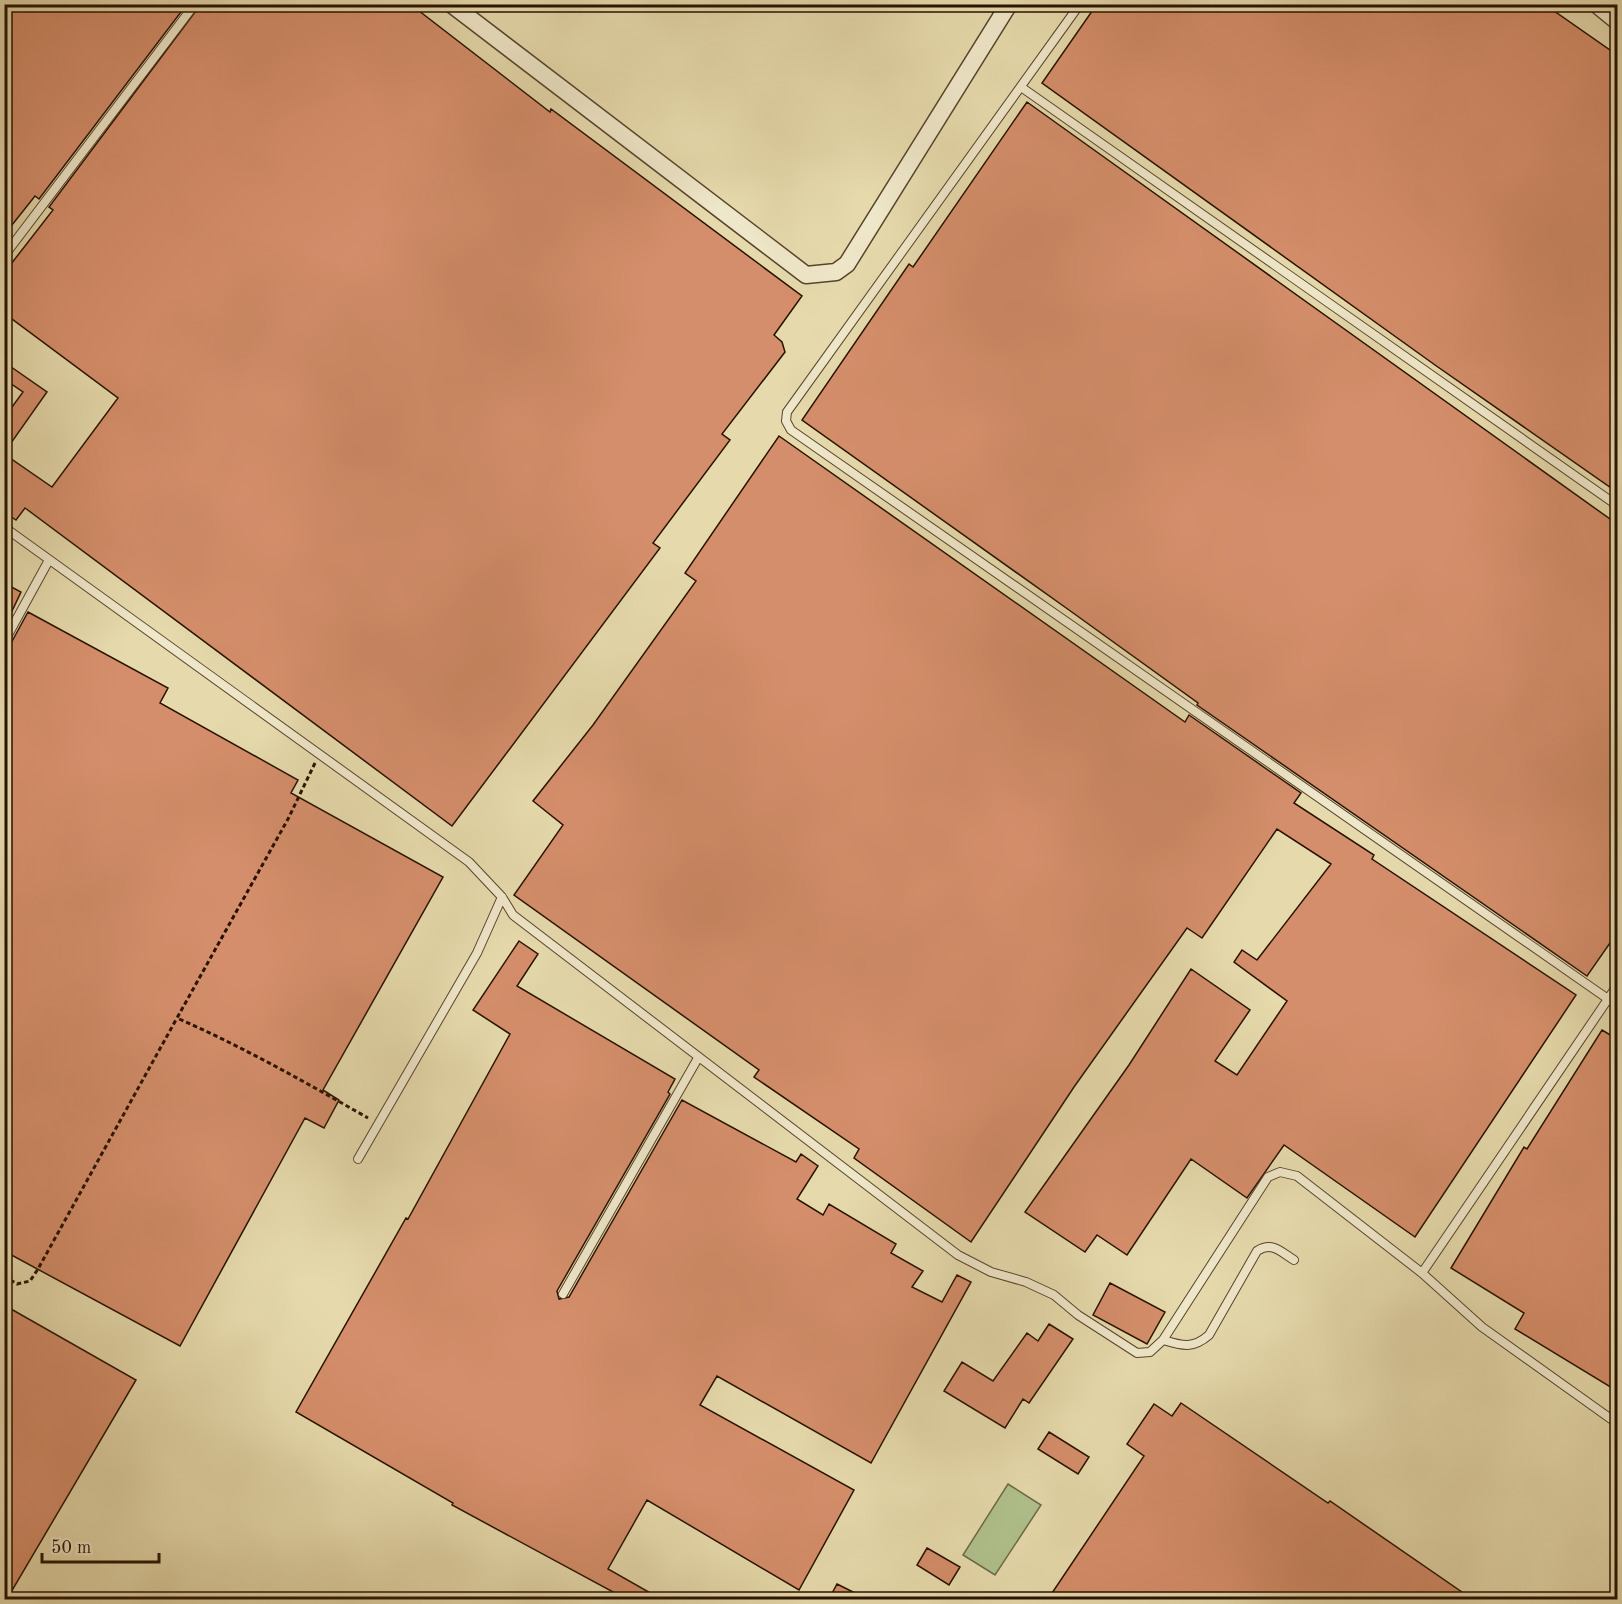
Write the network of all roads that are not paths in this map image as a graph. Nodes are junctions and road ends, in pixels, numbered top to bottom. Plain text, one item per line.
1 (195, 4) edge
2 (451, 4) edge
3 (1009, 4) edge
4 (1080, 4) edge
5 (1596, 4) edge
6 (1617, 22) edge
7 (1022, 87) junction
8 (4, 256) edge
9 (1617, 506) edge
10 (4, 527) edge
11 (49, 560) junction
12 (4, 642) edge
13 (501, 897) junction
14 (1617, 984) edge
15 (1608, 999) junction
16 (1617, 1006) edge
17 (698, 1058) junction
18 (358, 1159) dead end
19 (1294, 1260) dead end
20 (1422, 1274) junction
21 (563, 1293) dead end
22 (1164, 1340) junction
23 (1617, 1424) edge

1 - 8 lane
2 - 3 street
4 - 7 lane
5 - 6 street
7 - 9 lane
7 - 15 lane
10 - 11 lane
11 - 12 lane
11 - 13 lane
13 - 17 lane
13 - 18 lane
14 - 15 lane
15 - 16 lane
15 - 20 lane
17 - 21 lane
17 - 22 lane
19 - 22 lane
20 - 22 lane
20 - 23 lane

